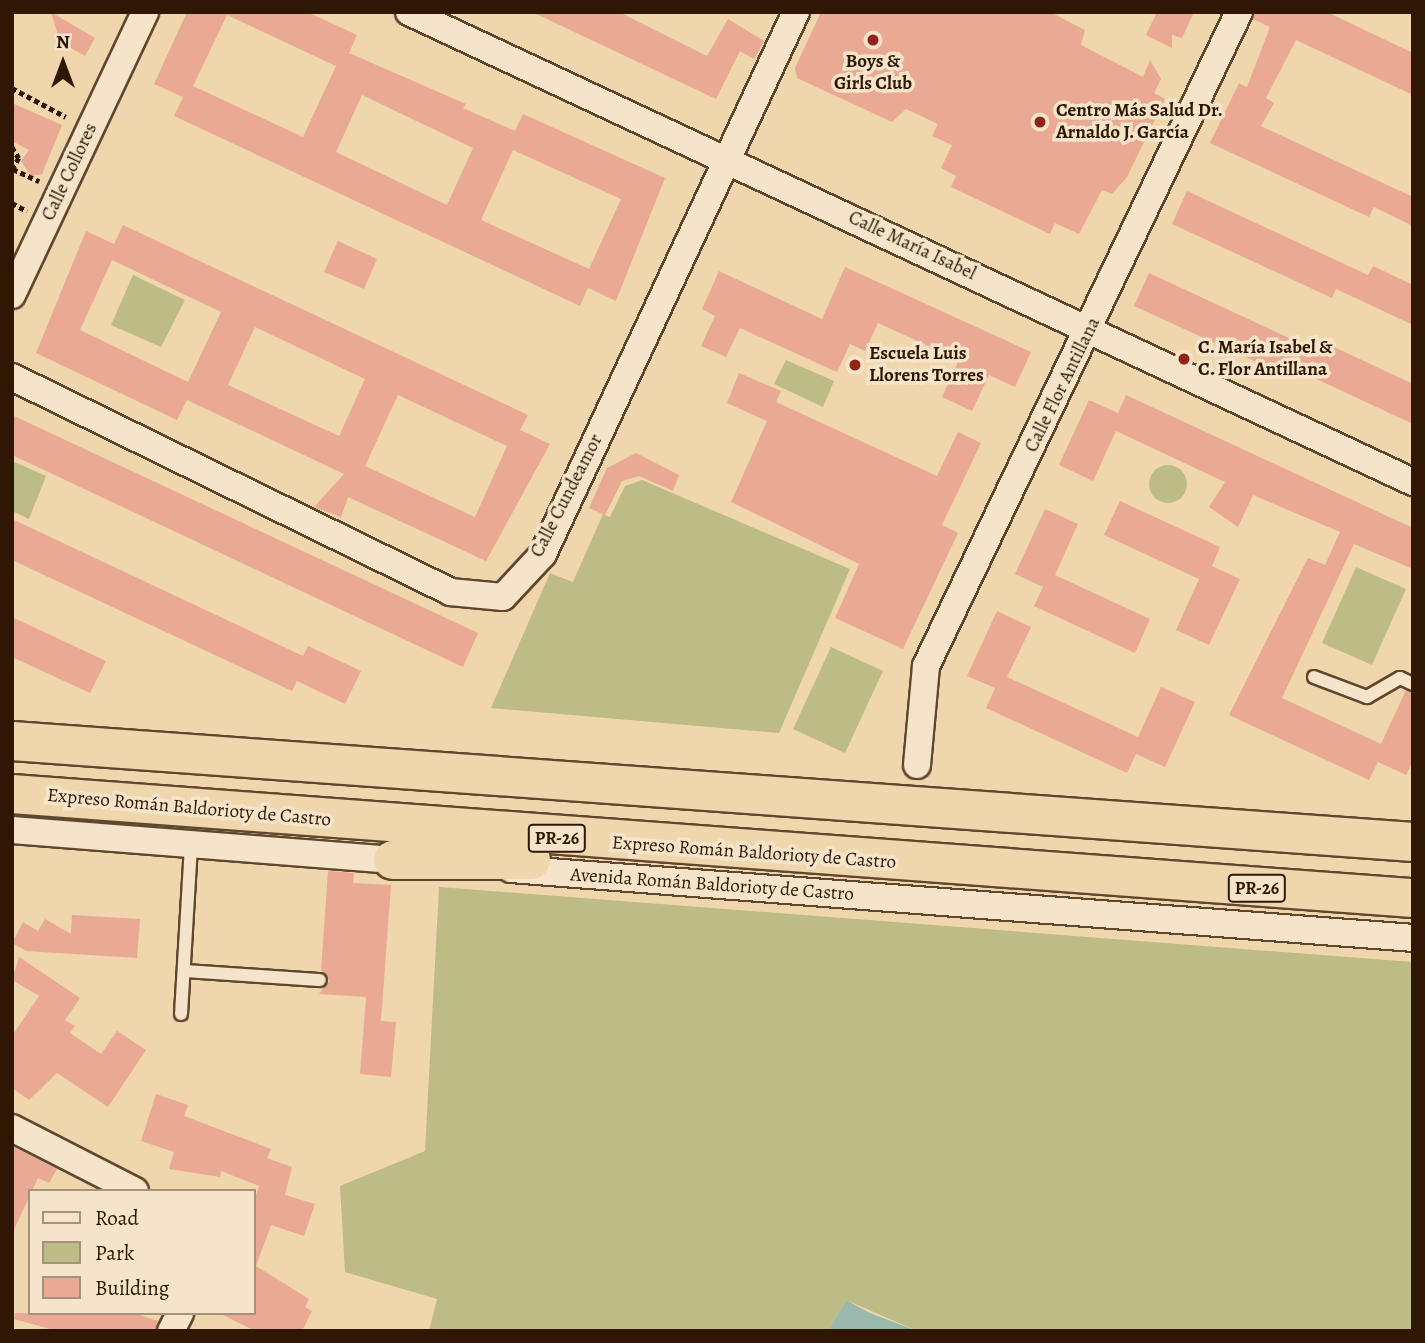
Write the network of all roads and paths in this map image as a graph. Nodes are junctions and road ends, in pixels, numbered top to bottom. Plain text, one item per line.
1 (145, 12) edge
2 (409, 12) edge
3 (796, 12) edge
4 (1239, 12) edge
5 (12, 88) edge
6 (66, 117) dead end
7 (12, 147) edge
8 (728, 159) junction
9 (61, 191) junction
10 (12, 295) edge
11 (1090, 330) junction
12 (12, 377) edge
13 (1413, 482) edge
14 (1314, 677) dead end
15 (1413, 684) edge
16 (12, 741) edge
17 (916, 765) dead end
18 (12, 794) edge
19 (12, 831) edge
20 (1413, 842) edge
21 (191, 845) junction
22 (393, 860) junction
23 (871, 863) junction
24 (1413, 898) edge
25 (1413, 938) edge
26 (184, 971) junction
27 (320, 980) dead end
28 (181, 1014) dead end
29 (12, 1128) edge
30 (131, 1189) edge
31 (179, 1315) edge
32 (171, 1331) edge

1 - 9 street, Calle Collores
2 - 8 street, Calle María Isabel
3 - 8 street, Calle Cundeamor
4 - 11 street, Calle Flor Antillana
5 - 6 path
7 - 9 path
8 - 11 street, Calle María Isabel
8 - 12 street, Calle Cundeamor
9 - 10 street, Calle Collores
11 - 13 street, Calle María Isabel
11 - 17 street, Calle Flor Antillana
14 - 15 lane
16 - 20 highway
18 - 23 highway, Expreso Román Baldorioty de Castro / PR-26
19 - 21 street, Avenida Román Baldorioty de Castro
21 - 22 street, Avenida Román Baldorioty de Castro
21 - 26 lane
22 - 23 highway
22 - 25 street, Avenida Román Baldorioty de Castro
23 - 24 highway, Expreso Román Baldorioty de Castro / PR-26
26 - 27 lane
26 - 28 lane
29 - 30 street
31 - 32 street

